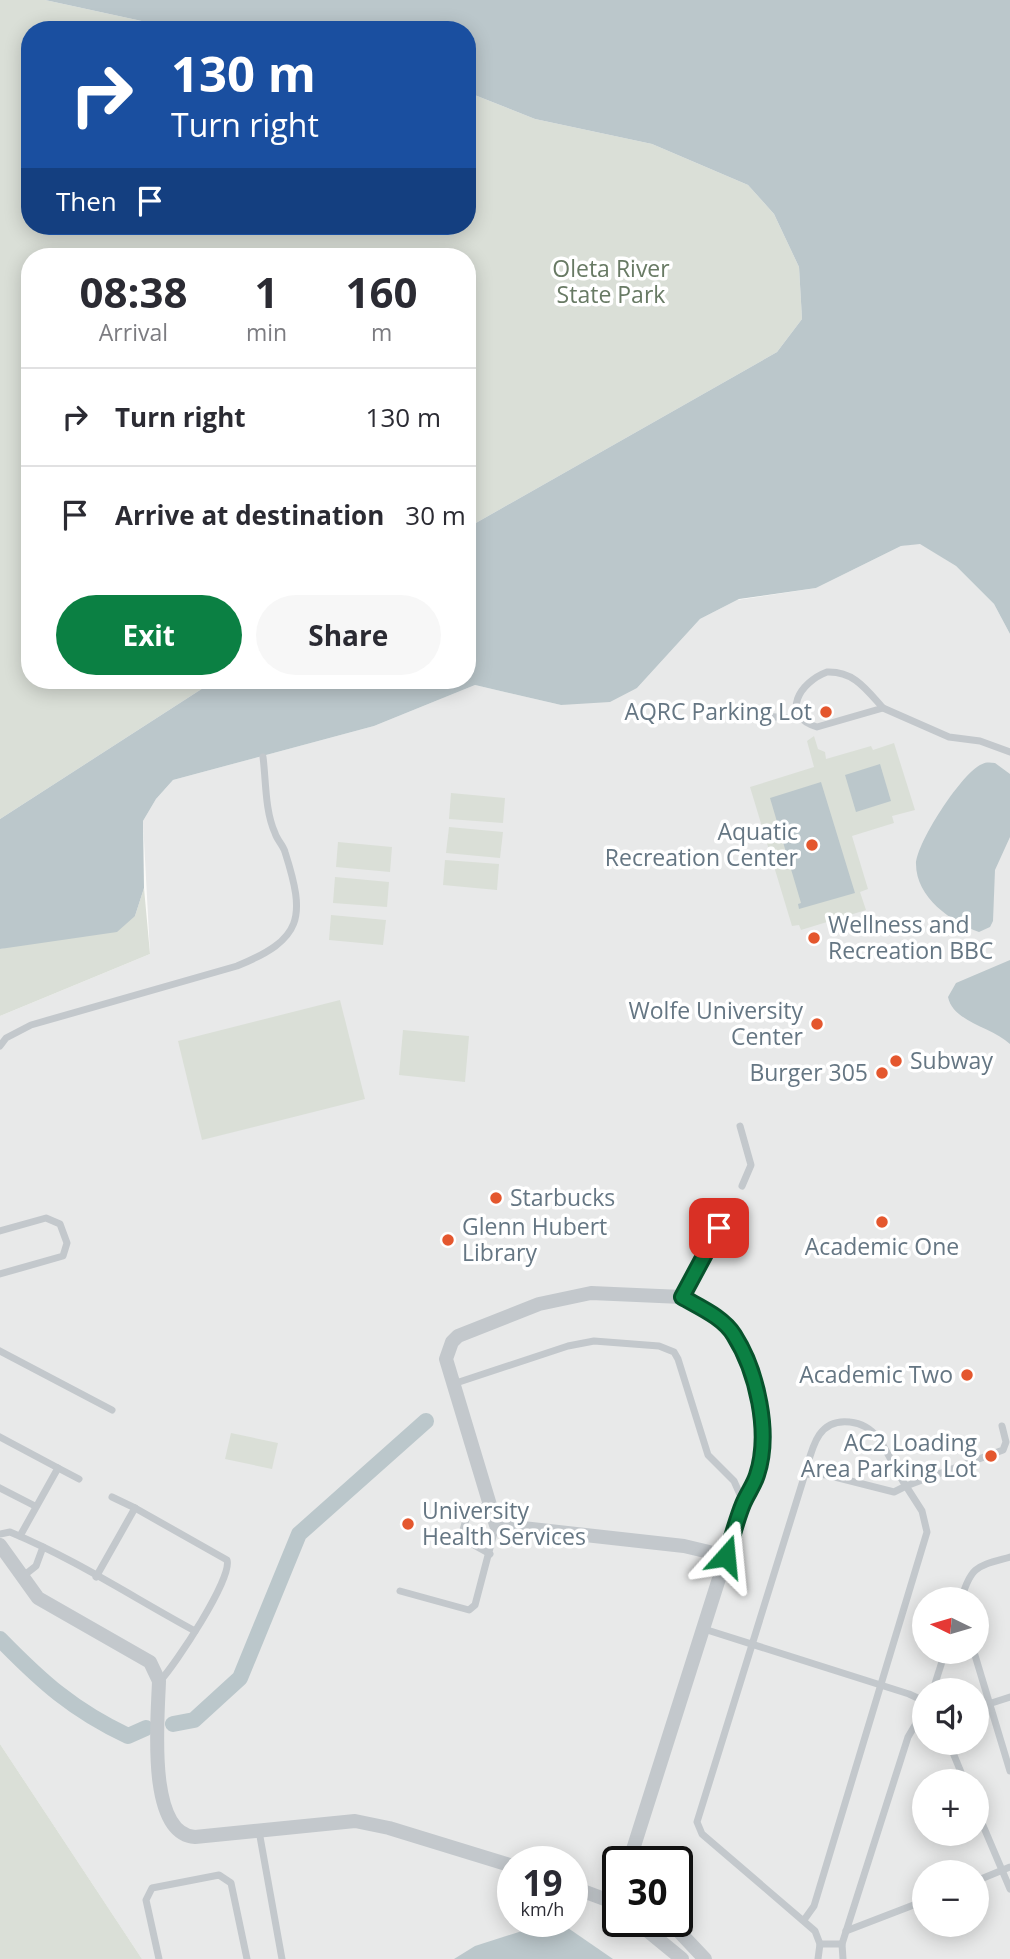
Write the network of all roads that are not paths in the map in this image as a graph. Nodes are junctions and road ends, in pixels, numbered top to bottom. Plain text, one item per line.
1 (883, 708) junction
2 (764, 716) dead end
3 (802, 719) junction
4 (1010, 752) edge
5 (263, 757) dead end
6 (0, 1046) edge
7 (740, 1126) dead end
8 (742, 1186) dead end
9 (732, 1205) dead end
10 (0, 1231) edge
11 (0, 1274) edge
12 (682, 1297) junction
13 (0, 1351) edge
14 (452, 1385) junction
15 (112, 1410) dead end
16 (1002, 1426) dead end
17 (0, 1437) edge
18 (58, 1468) junction
19 (805, 1474) junction
20 (79, 1479) dead end
21 (906, 1486) junction
22 (0, 1488) edge
23 (112, 1497) dead end
24 (490, 1503) junction
25 (743, 1503) junction
26 (35, 1506) junction
27 (135, 1508) junction
28 (496, 1525) junction
29 (0, 1534) edge
30 (20, 1536) junction
31 (0, 1545) edge
32 (43, 1547) junction
33 (490, 1554) junction
34 (726, 1556) junction
35 (1010, 1558) edge
36 (22, 1577) junction
37 (96, 1577) junction
38 (965, 1587) edge
39 (400, 1591) dead end
40 (704, 1629) junction
41 (195, 1631) junction
42 (753, 1645) junction
43 (978, 1664) edge
44 (159, 1681) junction
45 (882, 1685) junction
46 (912, 1696) edge
47 (1010, 1698) edge
48 (990, 1704) junction
49 (912, 1730) edge
50 (1010, 1771) edge
51 (259, 1830) junction
52 (989, 1835) edge
53 (635, 1846) edge
54 (497, 1861) edge
55 (1006, 1869) edge
56 (989, 1876) edge
57 (1010, 1889) edge
58 (912, 1906) edge
59 (804, 1920) junction
60 (846, 1931) junction
61 (656, 1937) edge
62 (684, 1937) edge
63 (820, 1944) junction
64 (842, 1944) junction
65 (159, 1959) edge
66 (247, 1959) edge
67 (282, 1959) edge
68 (682, 1959) edge
69 (705, 1959) edge
70 (818, 1959) edge
71 (843, 1959) edge

1 - 3 lane
1 - 3 lane
1 - 4 lane
2 - 3 lane
5 - 6 lane
7 - 8 lane
9 - 12 lane
10 - 11 lane
12 - 14 street
12 - 25 street
13 - 15 lane
14 - 24 street
14 - 25 lane
16 - 21 lane
17 - 18 lane
18 - 20 lane
18 - 26 lane
19 - 21 lane
19 - 21 lane
19 - 42 lane
21 - 45 lane
22 - 26 lane
23 - 27 lane
24 - 28 street
24 - 33 lane
25 - 34 street
26 - 30 lane
27 - 37 lane
27 - 41 lane
28 - 33 lane
28 - 34 street
29 - 30 lane
30 - 32 lane
31 - 36 street
32 - 36 lane
32 - 37 lane
33 - 39 lane
34 - 40 street
35 - 38 lane
36 - 44 street
37 - 41 lane
40 - 42 lane
40 - 53 street
41 - 44 lane
42 - 45 lane
42 - 59 lane
43 - 48 lane
44 - 51 street
45 - 46 lane
45 - 59 lane
47 - 48 lane
48 - 50 lane
49 - 60 lane
51 - 54 street
51 - 67 lane
52 - 55 lane
55 - 56 lane
55 - 57 lane
58 - 60 lane
59 - 63 lane
60 - 64 lane
61 - 68 street
62 - 69 street
63 - 64 lane
63 - 70 lane
64 - 71 lane
65 - 66 lane

